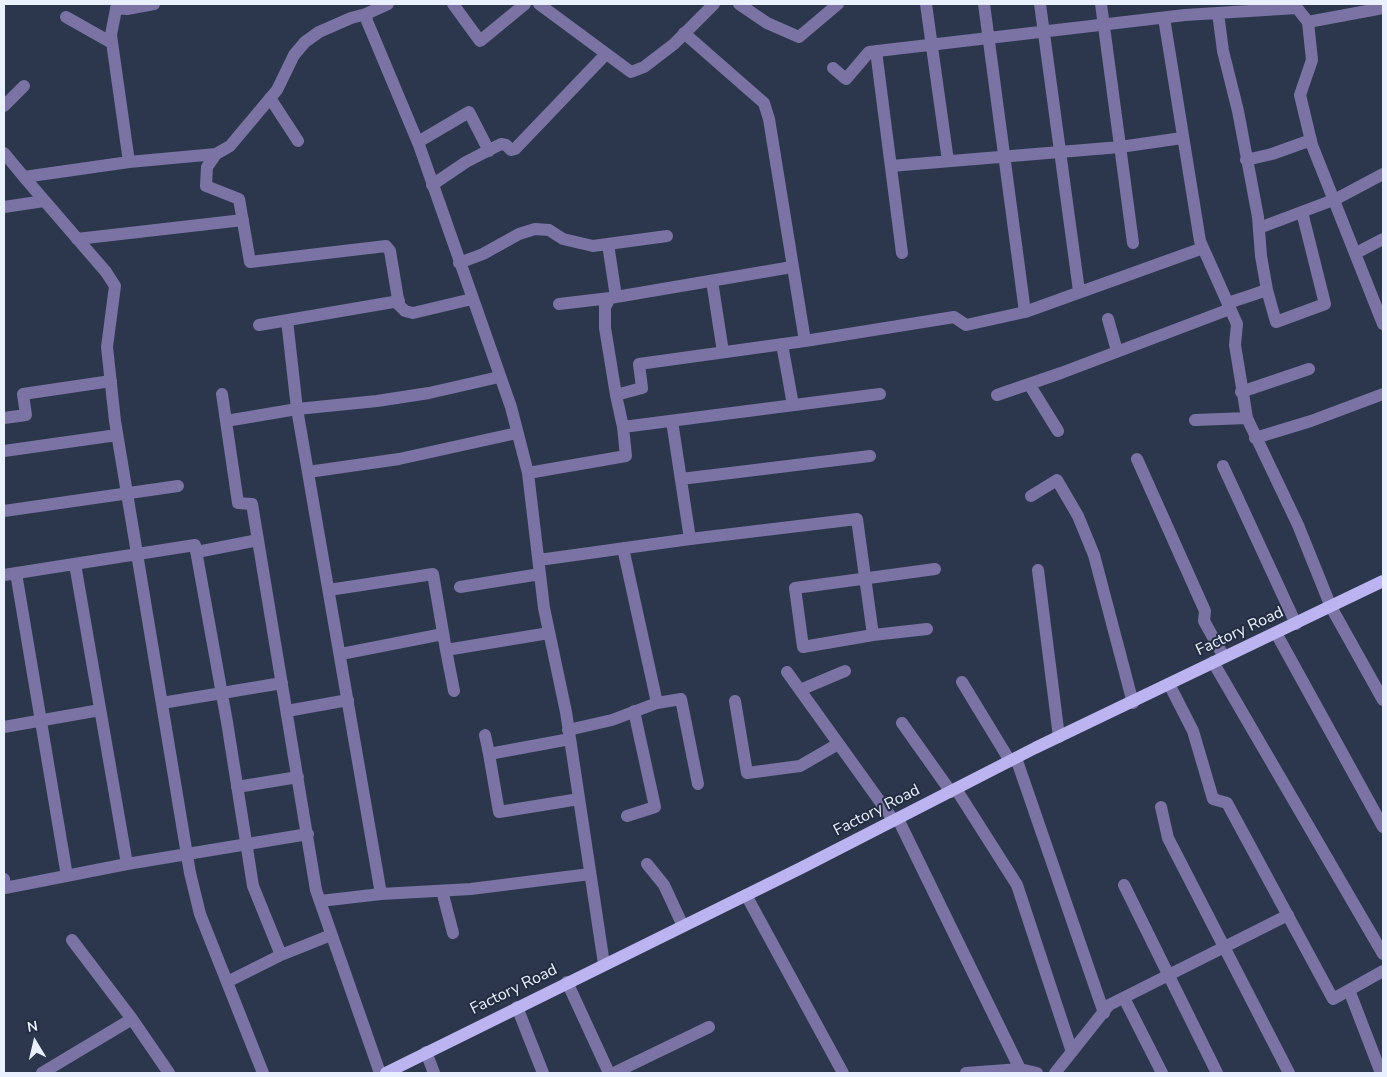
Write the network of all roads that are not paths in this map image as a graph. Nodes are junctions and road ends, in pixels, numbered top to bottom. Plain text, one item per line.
1 (154, 4) edge
2 (390, 4) edge
3 (453, 4) edge
4 (525, 4) edge
5 (539, 4) edge
6 (714, 4) edge
7 (739, 4) edge
8 (838, 4) edge
9 (926, 4) edge
10 (984, 4) edge
11 (1040, 4) edge
12 (1102, 4) edge
13 (117, 6) edge
14 (1298, 6) edge
15 (1383, 8) edge
16 (699, 9) edge
17 (1212, 10) edge
18 (366, 14) junction
19 (66, 17) dead end
20 (1164, 18) junction
21 (1308, 22) junction
22 (1104, 24) junction
23 (1044, 32) junction
24 (684, 33) junction
25 (988, 38) junction
26 (112, 43) junction
27 (932, 45) junction
28 (876, 51) junction
29 (605, 55) junction
30 (833, 68) dead end
31 (24, 86) dead end
32 (270, 98) junction
33 (4, 106) edge
34 (1182, 138) junction
35 (1311, 140) junction
36 (298, 141) dead end
37 (418, 142) junction
38 (1120, 146) junction
39 (489, 151) junction
40 (1060, 151) junction
41 (4, 153) edge
42 (216, 154) junction
43 (1004, 156) junction
44 (1246, 160) junction
45 (948, 161) junction
46 (129, 162) junction
47 (891, 166) junction
48 (1383, 174) edge
49 (24, 177) junction
50 (432, 185) junction
51 (1336, 199) junction
52 (44, 201) junction
53 (4, 207) edge
54 (1302, 212) junction
55 (243, 220) junction
56 (1259, 228) junction
57 (667, 236) dead end
58 (77, 239) junction
59 (1383, 239) edge
60 (1133, 243) dead end
61 (608, 244) junction
62 (1203, 248) junction
63 (1356, 252) junction
64 (902, 253) dead end
65 (459, 263) junction
66 (792, 267) junction
67 (712, 281) junction
68 (1268, 290) junction
69 (1079, 291) junction
70 (613, 298) junction
71 (472, 299) junction
72 (399, 301) junction
73 (559, 304) dead end
74 (1229, 306) junction
75 (1381, 310) edge
76 (1025, 312) junction
77 (1108, 319) dead end
78 (287, 320) junction
79 (1383, 324) edge
80 (259, 326) dead end
81 (805, 341) junction
82 (782, 344) junction
83 (1117, 351) junction
84 (723, 352) junction
85 (1309, 368) dead end
86 (499, 377) junction
87 (111, 381) junction
88 (1029, 384) junction
89 (1241, 392) junction
90 (222, 394) dead end
91 (880, 394) dead end
92 (1383, 394) edge
93 (616, 395) junction
94 (996, 395) dead end
95 (793, 405) junction
96 (297, 409) junction
97 (4, 418) edge
98 (1247, 418) junction
99 (1195, 420) dead end
100 (226, 421) junction
101 (672, 421) junction
102 (623, 427) junction
103 (1058, 431) dead end
104 (517, 433) junction
105 (118, 435) junction
106 (1255, 438) junction
107 (4, 451) edge
108 (870, 456) dead end
109 (1136, 459) dead end
110 (1223, 466) dead end
111 (308, 472) junction
112 (528, 473) junction
113 (681, 479) junction
114 (178, 486) dead end
115 (127, 494) junction
116 (1031, 496) dead end
117 (4, 511) edge
118 (690, 539) junction
119 (258, 540) junction
120 (623, 548) junction
121 (197, 552) junction
122 (137, 553) junction
123 (539, 560) junction
124 (75, 564) junction
125 (934, 568) dead end
126 (1038, 570) dead end
127 (10, 574) edge
128 (540, 574) junction
129 (865, 578) junction
130 (1383, 582) edge
131 (460, 587) dead end
132 (330, 590) junction
133 (1331, 607) junction
134 (1296, 624) junction
135 (927, 629) dead end
136 (550, 633) junction
137 (1276, 633) junction
138 (444, 634) junction
139 (873, 636) junction
140 (446, 650) junction
141 (340, 654) junction
142 (1218, 659) junction
143 (845, 671) dead end
144 (787, 672) dead end
145 (962, 682) dead end
146 (282, 683) junction
147 (1169, 684) junction
148 (800, 690) junction
149 (454, 691) dead end
150 (222, 693) junction
151 (348, 700) junction
152 (1383, 700) edge
153 (735, 701) dead end
154 (1133, 702) junction
155 (162, 703) junction
156 (657, 703) junction
157 (100, 710) junction
158 (287, 711) junction
159 (634, 711) junction
160 (40, 721) junction
161 (902, 723) dead end
162 (4, 727) edge
163 (485, 735) dead end
164 (569, 735) junction
165 (1059, 738) junction
166 (838, 744) junction
167 (489, 754) junction
168 (1013, 760) junction
169 (298, 777) junction
170 (698, 784) dead end
171 (237, 787) junction
172 (953, 790) junction
173 (579, 799) junction
174 (1161, 807) dead end
175 (627, 816) dead end
176 (896, 820) junction
177 (1383, 827) edge
178 (308, 834) junction
179 (246, 844) junction
180 (186, 853) junction
181 (127, 864) junction
182 (647, 864) dead end
183 (590, 874) junction
184 (67, 876) junction
185 (4, 880) edge
186 (1124, 885) dead end
187 (442, 890) junction
188 (382, 894) junction
189 (746, 895) junction
190 (320, 901) junction
191 (1288, 915) junction
192 (683, 926) junction
193 (453, 934) dead end
194 (331, 935) junction
195 (72, 940) dead end
196 (1225, 946) junction
197 (1383, 954) edge
198 (281, 955) junction
199 (604, 964) junction
200 (1383, 971) edge
201 (1170, 974) junction
202 (227, 982) junction
203 (567, 982) junction
204 (1349, 990) junction
205 (1124, 998) junction
206 (517, 1007) junction
207 (1104, 1012) junction
208 (132, 1019) junction
209 (709, 1028) dead end
210 (426, 1052) junction
211 (1072, 1052) junction
212 (1020, 1069) junction
213 (42, 1073) edge
214 (169, 1073) edge
215 (263, 1073) edge
216 (380, 1073) edge
217 (386, 1073) edge
218 (434, 1073) edge
219 (543, 1073) edge
220 (609, 1073) edge
221 (614, 1073) edge
222 (843, 1073) edge
223 (972, 1073) edge
224 (1037, 1073) edge
225 (1055, 1073) edge
226 (1162, 1073) edge
227 (1217, 1073) edge
228 (1289, 1073) edge
229 (1380, 1073) edge

1 - 13 street
2 - 18 street
3 - 4 street
5 - 29 street
6 - 16 street
7 - 8 street
9 - 27 street
10 - 25 street
11 - 23 street
12 - 22 street
13 - 26 street
14 - 17 street
14 - 21 street
15 - 21 street
16 - 24 street
17 - 20 street
17 - 44 street
18 - 32 street
18 - 37 street
19 - 26 street
20 - 22 street
20 - 34 street
21 - 35 street
22 - 23 street
22 - 38 street
23 - 25 street
23 - 40 street
24 - 29 street
24 - 66 street
25 - 27 street
25 - 43 street
26 - 46 street
27 - 28 street
27 - 45 street
28 - 30 street
28 - 47 street
29 - 39 street
31 - 33 street
32 - 36 street
32 - 42 street
34 - 38 street
34 - 62 street
35 - 44 street
35 - 51 street
37 - 39 street
37 - 50 street
38 - 40 street
38 - 60 street
39 - 50 street
40 - 43 street
40 - 69 street
41 - 49 street
42 - 46 street
42 - 55 street
43 - 45 street
43 - 76 street
44 - 56 street
45 - 47 street
46 - 49 street
47 - 64 street
48 - 51 street
49 - 52 street
50 - 65 street
51 - 54 street
51 - 63 street
52 - 53 street
52 - 58 street
54 - 56 street
54 - 68 street
55 - 58 street
55 - 72 street
56 - 68 street
57 - 61 street
58 - 87 street
59 - 63 street
61 - 65 street
61 - 70 street
62 - 69 street
62 - 74 street
63 - 75 street
65 - 71 street
66 - 67 street
66 - 81 street
67 - 70 street
67 - 84 street
68 - 74 street
69 - 76 street
70 - 73 street
70 - 93 street
71 - 72 street
71 - 86 street
72 - 78 street
74 - 83 street
74 - 89 street
75 - 79 street
76 - 81 street
77 - 83 street
78 - 80 street
78 - 96 street
81 - 82 street
82 - 84 street
82 - 95 street
83 - 88 street
84 - 93 street
85 - 89 street
86 - 96 street
86 - 104 street
87 - 97 street
87 - 105 street
88 - 94 street
88 - 103 street
89 - 98 street
90 - 100 street
91 - 95 street
92 - 106 street
93 - 102 street
95 - 101 street
96 - 100 street
96 - 111 street
98 - 99 street
98 - 106 street
100 - 119 street
101 - 102 street
101 - 113 street
102 - 112 street
104 - 111 street
104 - 112 street
105 - 107 street
105 - 115 street
106 - 133 street
108 - 113 street
109 - 142 street
110 - 134 street
111 - 132 street
112 - 123 street
113 - 118 street
114 - 115 street
115 - 117 street
115 - 122 street
116 - 154 street
118 - 120 street
118 - 129 street
119 - 121 street
119 - 146 street
120 - 123 street
120 - 156 street
121 - 122 street
121 - 150 street
122 - 124 street
122 - 155 street
123 - 128 street
124 - 127 street
124 - 157 street
125 - 129 street
126 - 165 street
127 - 160 street
128 - 131 street
128 - 136 street
129 - 139 street
129 - 139 street
130 - 133 main road, Factory Road
132 - 138 street
132 - 141 street
133 - 134 main road, Factory Road
133 - 152 street
134 - 137 main road, Factory Road
135 - 139 street
136 - 140 street
136 - 164 street
137 - 142 main road, Factory Road
137 - 177 street
138 - 140 street
138 - 141 street
140 - 149 street
141 - 151 street
142 - 147 main road, Factory Road
142 - 197 street
143 - 148 street
144 - 148 street
145 - 168 street
146 - 150 street
146 - 158 street
147 - 154 main road, Factory Road
147 - 191 street
148 - 166 street
150 - 155 street
150 - 171 street
151 - 158 street
151 - 188 street
153 - 166 street
154 - 165 main road, Factory Road
155 - 180 street
156 - 159 street
156 - 170 street
157 - 160 street
157 - 181 street
158 - 169 street
159 - 164 street
159 - 175 street
160 - 162 street
160 - 184 street
161 - 172 street
163 - 167 street
164 - 167 street
164 - 173 street
165 - 168 main road, Factory Road
166 - 176 street
167 - 173 street
168 - 172 main road, Factory Road
168 - 207 street
169 - 171 street
169 - 178 street
171 - 179 street
172 - 176 main road, Factory Road
172 - 211 street
173 - 183 street
174 - 196 street
176 - 189 main road, Factory Road
176 - 212 street
178 - 179 street
178 - 190 street
179 - 180 street
179 - 198 street
180 - 181 street
180 - 202 street
181 - 184 street
182 - 192 street
183 - 187 street
183 - 199 street
184 - 185 street
186 - 201 street
187 - 188 street
187 - 193 street
188 - 190 street
189 - 192 main road, Factory Road
189 - 222 street
190 - 194 street
191 - 196 street
191 - 204 street
192 - 199 main road, Factory Road
194 - 198 street
194 - 216 street
195 - 208 street
196 - 201 street
196 - 228 street
198 - 202 street
199 - 203 main road, Factory Road
200 - 204 street
201 - 205 street
201 - 227 street
202 - 215 street
203 - 206 main road, Factory Road
203 - 220 street
204 - 229 street
205 - 207 street
205 - 226 street
206 - 210 main road, Factory Road
206 - 219 street
207 - 211 street
208 - 213 street
208 - 214 street
209 - 221 street
210 - 217 main road, Factory Road
210 - 218 street
211 - 225 street
212 - 223 street
212 - 224 street

